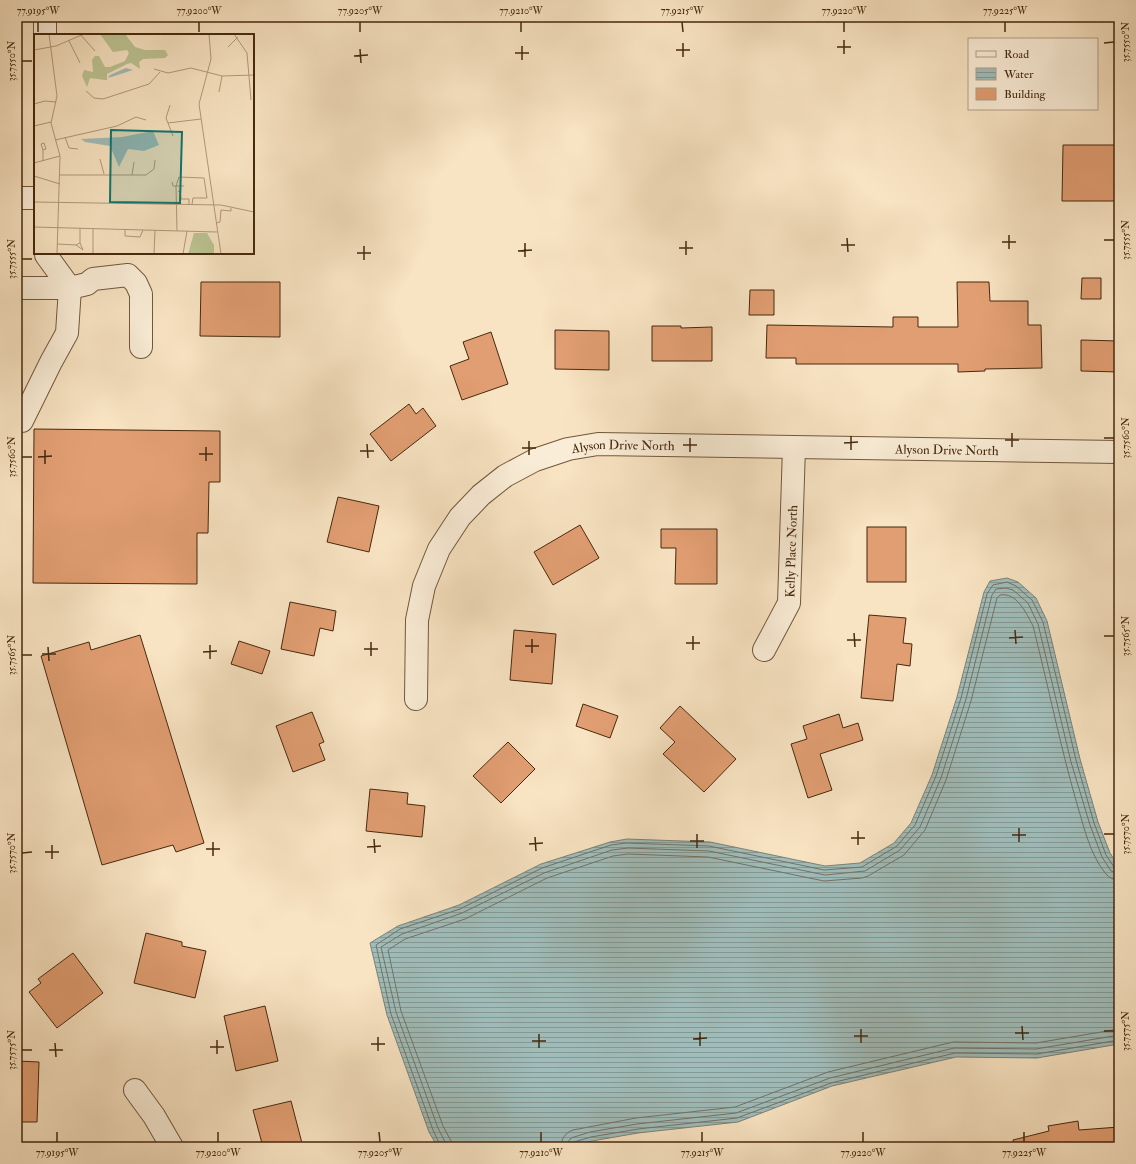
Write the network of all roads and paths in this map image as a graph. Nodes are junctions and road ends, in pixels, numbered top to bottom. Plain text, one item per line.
1 (45, 17) edge
2 (45, 34) edge
3 (17, 198) edge
4 (34, 198) edge
5 (46, 254) edge
6 (17, 288) edge
7 (70, 288) junction
8 (141, 347) dead end
9 (17, 421) edge
10 (794, 447) junction
11 (1119, 452) edge
12 (764, 650) dead end
13 (416, 698) dead end
14 (135, 1090) dead end
15 (172, 1147) edge

1 - 2 street
3 - 4 street
5 - 7 street
6 - 7 street
7 - 8 street
7 - 9 street
10 - 11 street, Alyson Drive North
10 - 12 street, Kelly Place North
10 - 13 street, Alyson Drive North
14 - 15 street

